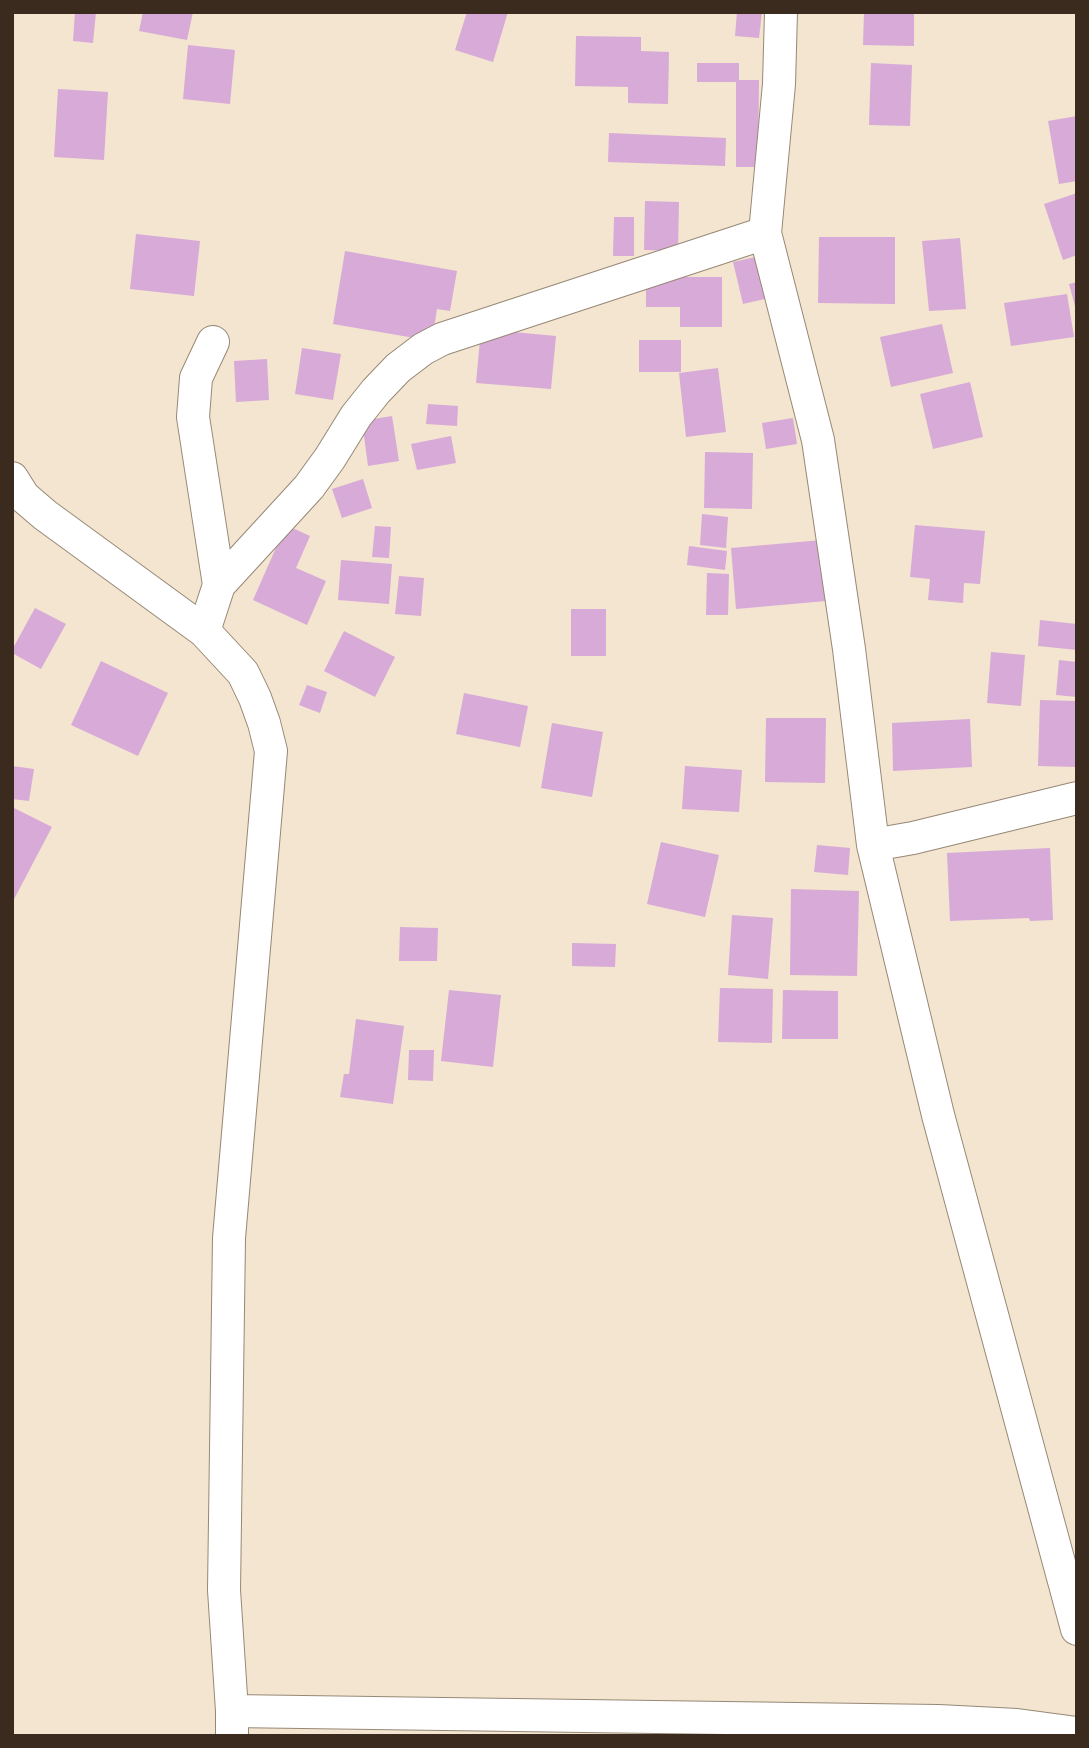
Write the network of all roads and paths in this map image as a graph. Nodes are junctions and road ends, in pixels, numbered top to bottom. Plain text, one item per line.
1 (781, 12) edge
2 (765, 233) junction
3 (213, 342) dead end
4 (12, 478) edge
5 (219, 585) junction
6 (204, 631) junction
7 (1077, 798) edge
8 (873, 845) junction
9 (1077, 1629) edge
10 (232, 1723) edge
11 (1077, 1733) edge

1 - 2 street
2 - 5 street
2 - 8 street
3 - 5 street
4 - 6 street
5 - 6 street
6 - 10 street
7 - 8 street
8 - 9 street
10 - 11 street

